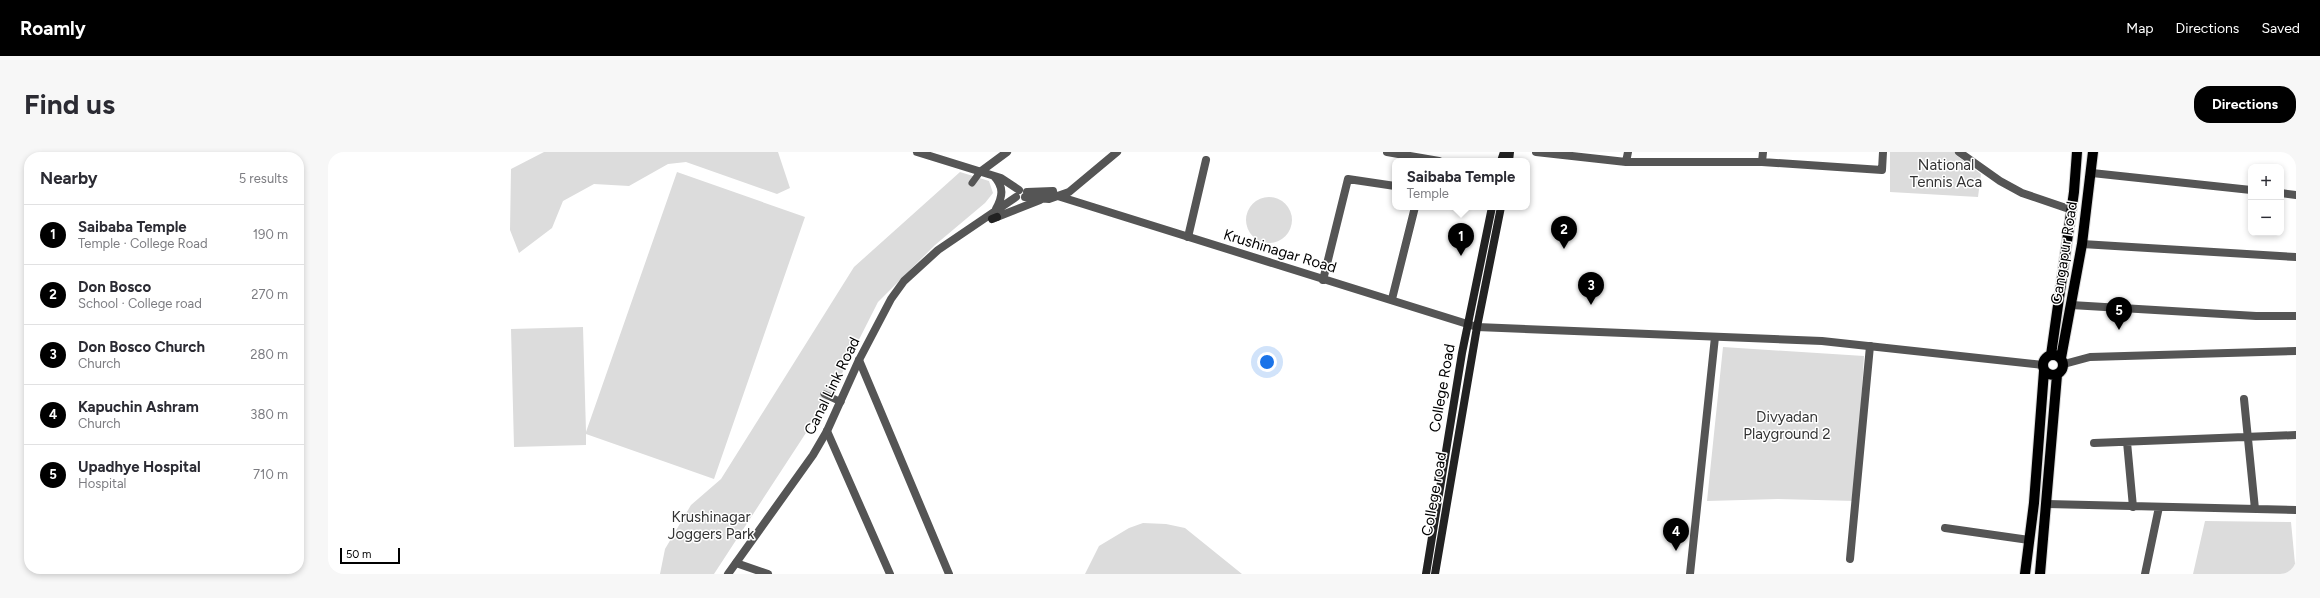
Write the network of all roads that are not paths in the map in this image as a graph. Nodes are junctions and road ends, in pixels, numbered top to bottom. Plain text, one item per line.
1 (917, 152) edge
2 (1007, 152) edge
3 (1117, 152) edge
4 (1387, 152) edge
5 (1536, 152) edge
6 (1628, 152) edge
7 (1763, 152) edge
8 (1883, 152) edge
9 (1959, 152) edge
10 (2077, 152) edge
11 (2093, 152) edge
12 (1573, 154) edge
13 (1422, 158) edge
14 (1206, 160) dead end
15 (1626, 162) junction
16 (1762, 162) junction
17 (980, 172) junction
18 (2092, 173) junction
19 (993, 175) junction
20 (1085, 178) junction
21 (999, 182) junction
22 (972, 183) dead end
23 (1392, 185) edge
24 (2248, 190) edge
25 (2284, 193) edge
26 (2296, 194) edge
27 (1020, 195) junction
28 (1060, 196) junction
29 (1047, 197) junction
30 (1075, 201) junction
31 (1414, 210) edge
32 (1492, 210) edge
33 (1499, 210) edge
34 (2072, 210) junction
35 (994, 215) junction
36 (1188, 237) junction
37 (2082, 244) junction
38 (2296, 257) edge
39 (1323, 280) junction
40 (1392, 299) junction
41 (2071, 305) junction
42 (2296, 316) edge
43 (1473, 325) junction
44 (1715, 337) junction
45 (1870, 346) junction
46 (2296, 351) edge
47 (2058, 359) junction
48 (859, 360) junction
49 (2044, 368) junction
50 (2057, 375) junction
51 (824, 394) dead end
52 (2244, 399) dead end
53 (840, 402) junction
54 (827, 431) junction
55 (2296, 435) edge
56 (2248, 438) junction
57 (2127, 442) junction
58 (2094, 443) dead end
59 (2047, 504) junction
60 (2134, 507) junction
61 (2159, 508) junction
62 (2254, 509) junction
63 (2296, 510) edge
64 (1945, 528) dead end
65 (2029, 540) junction
66 (1850, 559) dead end
67 (736, 563) junction
68 (728, 574) edge
69 (768, 574) edge
70 (890, 574) edge
71 (949, 574) edge
72 (1426, 574) edge
73 (1435, 574) edge
74 (1690, 574) edge
75 (2025, 574) edge
76 (2040, 574) edge
77 (2145, 574) edge

1 - 17 street
2 - 17 street
3 - 20 street, Canal Link Road
4 - 13 street
5 - 12 street
6 - 15 street
7 - 16 street
8 - 16 street
9 - 34 street
10 - 34 main road, Gangapur Road
11 - 18 main road, Gangapur Road
12 - 15 street
14 - 36 street
15 - 16 street
17 - 19 street
17 - 22 street
18 - 24 street
18 - 37 main road, Gangapur Road
19 - 21 street
19 - 27 street
20 - 28 street, Canal Link Road
20 - 29 street, Canal Link Road
21 - 27 street
21 - 35 street
23 - 39 street
25 - 26 street
27 - 29 street, Canal Link Road
27 - 35 street
28 - 29 street, Canal Link Road
28 - 30 street
29 - 30 street
29 - 35 street, Canal Link Road
30 - 36 street, Krushinagar Road
31 - 40 street
32 - 43 main road, College Road
33 - 43 main road, College road
34 - 47 main road, Gangapur Road
35 - 48 street, Canal Link Road
36 - 39 street, Krushinagar Road
37 - 38 street
37 - 41 main road, Gangapur Road
39 - 40 street, Krushinagar Road
40 - 43 street, Krushinagar Road
41 - 42 street
41 - 47 main road, Gangapur Road
43 - 44 street, Krushinagar Road
43 - 72 main road, College Road
43 - 73 main road, College road
44 - 45 street, Krushinagar Road
44 - 74 street
45 - 49 street, Krushinagar Road
45 - 66 street
46 - 47 street
47 - 49 main road
47 - 50 main road
48 - 53 street, Canal Link Road
48 - 71 street
49 - 50 main road
49 - 65 main road
50 - 59 main road
51 - 53 street
52 - 56 street
53 - 54 street, Canal Link Road
54 - 67 street, Canal Link Road
54 - 70 street
55 - 56 street
56 - 57 street
56 - 62 street
57 - 58 street
57 - 60 street
59 - 60 street
59 - 76 main road
60 - 61 street
61 - 62 street
61 - 77 street
62 - 63 street
64 - 65 street
65 - 75 main road
67 - 68 street, Canal Link Road
67 - 69 street

